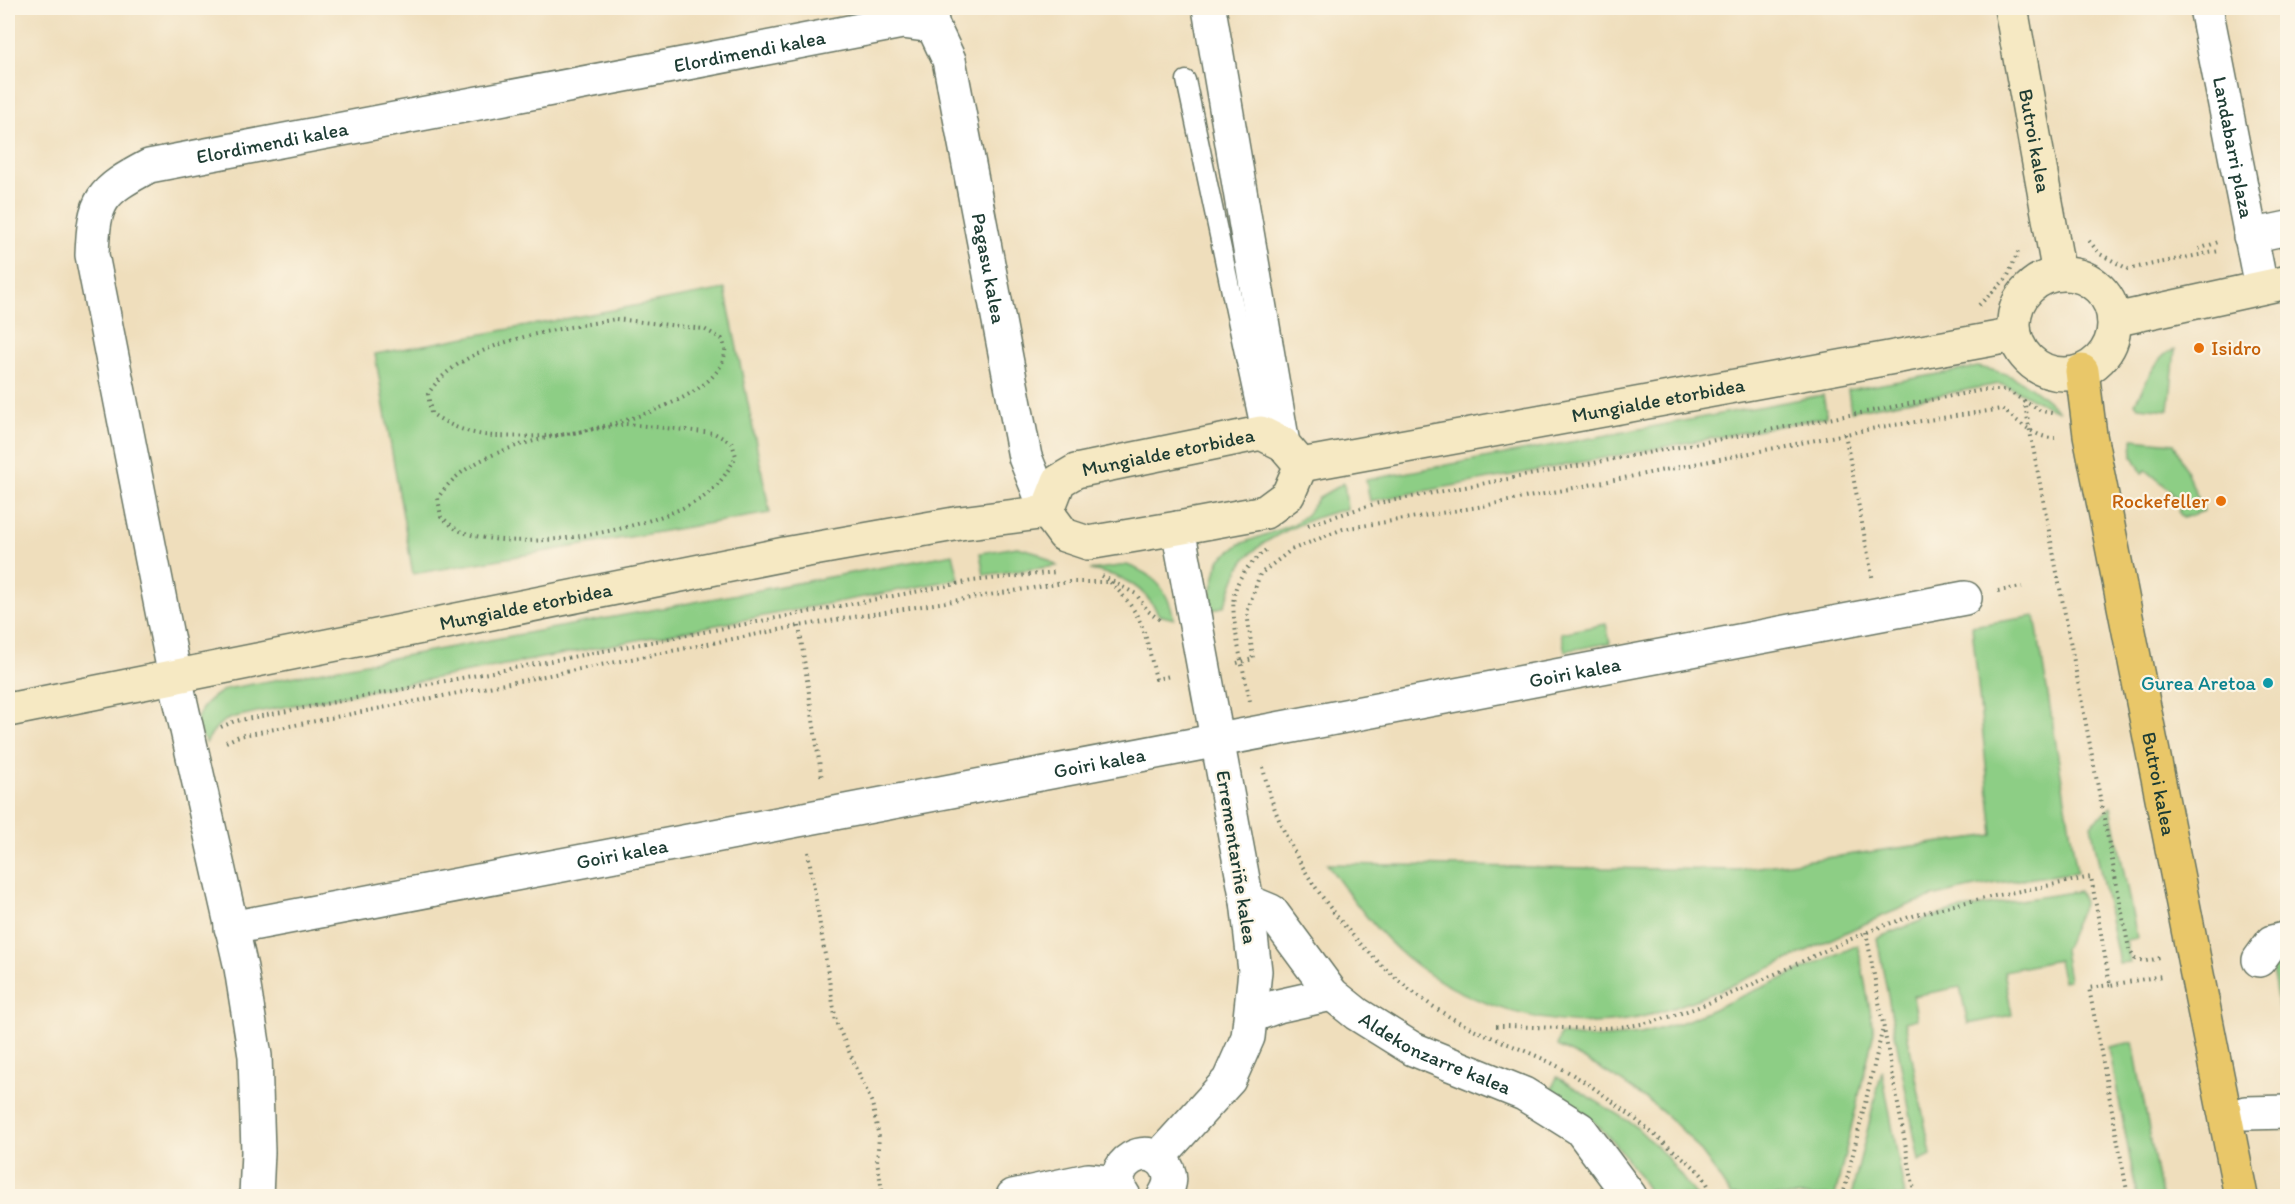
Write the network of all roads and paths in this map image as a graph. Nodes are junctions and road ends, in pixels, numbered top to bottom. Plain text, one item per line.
1 (1209, 8) edge
2 (2011, 8) edge
3 (2206, 8) edge
4 (931, 17) edge
5 (1186, 80) dead end
6 (2288, 228) edge
7 (2084, 232) dead end
8 (2251, 240) junction
9 (2019, 244) dead end
10 (2059, 274) junction
11 (2274, 285) edge
12 (1970, 309) dead end
13 (2114, 320) junction
14 (2015, 335) junction
15 (2082, 371) junction
16 (2024, 400) dead end
17 (2029, 429) junction
18 (571, 433) junction
19 (1845, 434) junction
20 (2090, 435) junction
21 (1282, 447) junction
22 (1047, 512) junction
23 (1178, 528) junction
24 (1063, 572) dead end
25 (1097, 574) dead end
26 (1965, 598) dead end
27 (1879, 614) junction
28 (1167, 621) dead end
29 (799, 626) junction
30 (1204, 669) junction
31 (176, 677) junction
32 (8, 710) edge
33 (220, 728) dead end
34 (1218, 741) junction
35 (220, 751) dead end
36 (815, 816) junction
37 (1247, 901) junction
38 (231, 928) junction
39 (1866, 932) junction
40 (2288, 938) edge
41 (2170, 956) dead end
42 (2259, 960) dead end
43 (2165, 975) dead end
44 (2110, 985) junction
45 (1332, 994) junction
46 (1251, 1016) junction
47 (1496, 1026) dead end
48 (1884, 1026) junction
49 (2288, 1112) edge
50 (2246, 1113) dead end
51 (1158, 1158) junction
52 (1121, 1190) edge
53 (256, 1197) edge
54 (883, 1197) edge
55 (1013, 1197) edge
56 (1164, 1197) edge
57 (1630, 1197) edge
58 (1843, 1197) edge
59 (1916, 1197) edge
60 (2128, 1197) edge
61 (2241, 1197) edge

1 - 21 street
2 - 10 street, Butroi kalea
3 - 8 street, Landabarri plaza
4 - 22 street, Pagasu kalea
4 - 31 street, Elordimendi kalea
5 - 21 lane
6 - 8 street
7 - 8 path
8 - 11 street, Landabarri plaza
9 - 12 path
10 - 13 street
10 - 14 street
11 - 13 street
13 - 15 street
14 - 15 street
14 - 21 street, Mungialde etorbidea
15 - 20 main road, Butroi kalea
16 - 17 path
17 - 19 path
17 - 20 path
17 - 41 path
18 - 18 path
18 - 18 path
19 - 27 path
19 - 30 path
20 - 61 main road, Butroi kalea
21 - 22 street, Mungialde etorbidea
21 - 23 street
22 - 23 street
22 - 31 street, Mungialde etorbidea
23 - 30 street, Errementariñe kalea
24 - 33 path
25 - 28 path
26 - 27 street, Goiri kalea
27 - 34 street, Goiri kalea
29 - 30 path
29 - 35 path
29 - 36 path
30 - 34 street, Errementariñe kalea
31 - 32 street, Mungialde etorbidea
31 - 38 street, Elordimendi kalea
34 - 36 street, Goiri kalea
34 - 37 street, Errementariñe kalea
36 - 38 street, Goiri kalea
36 - 54 path
37 - 45 street, Aldekonzarre kalea
37 - 46 street, Errementariñe kalea
38 - 53 street, Elordimendi kalea
39 - 44 path
39 - 47 path
39 - 48 path
40 - 42 street
43 - 44 path
44 - 60 path
45 - 46 street
45 - 57 street, Aldekonzarre kalea
46 - 51 street, Errementariñe kalea
48 - 58 path
48 - 59 path
49 - 50 street
51 - 52 street
51 - 56 street
52 - 55 street

